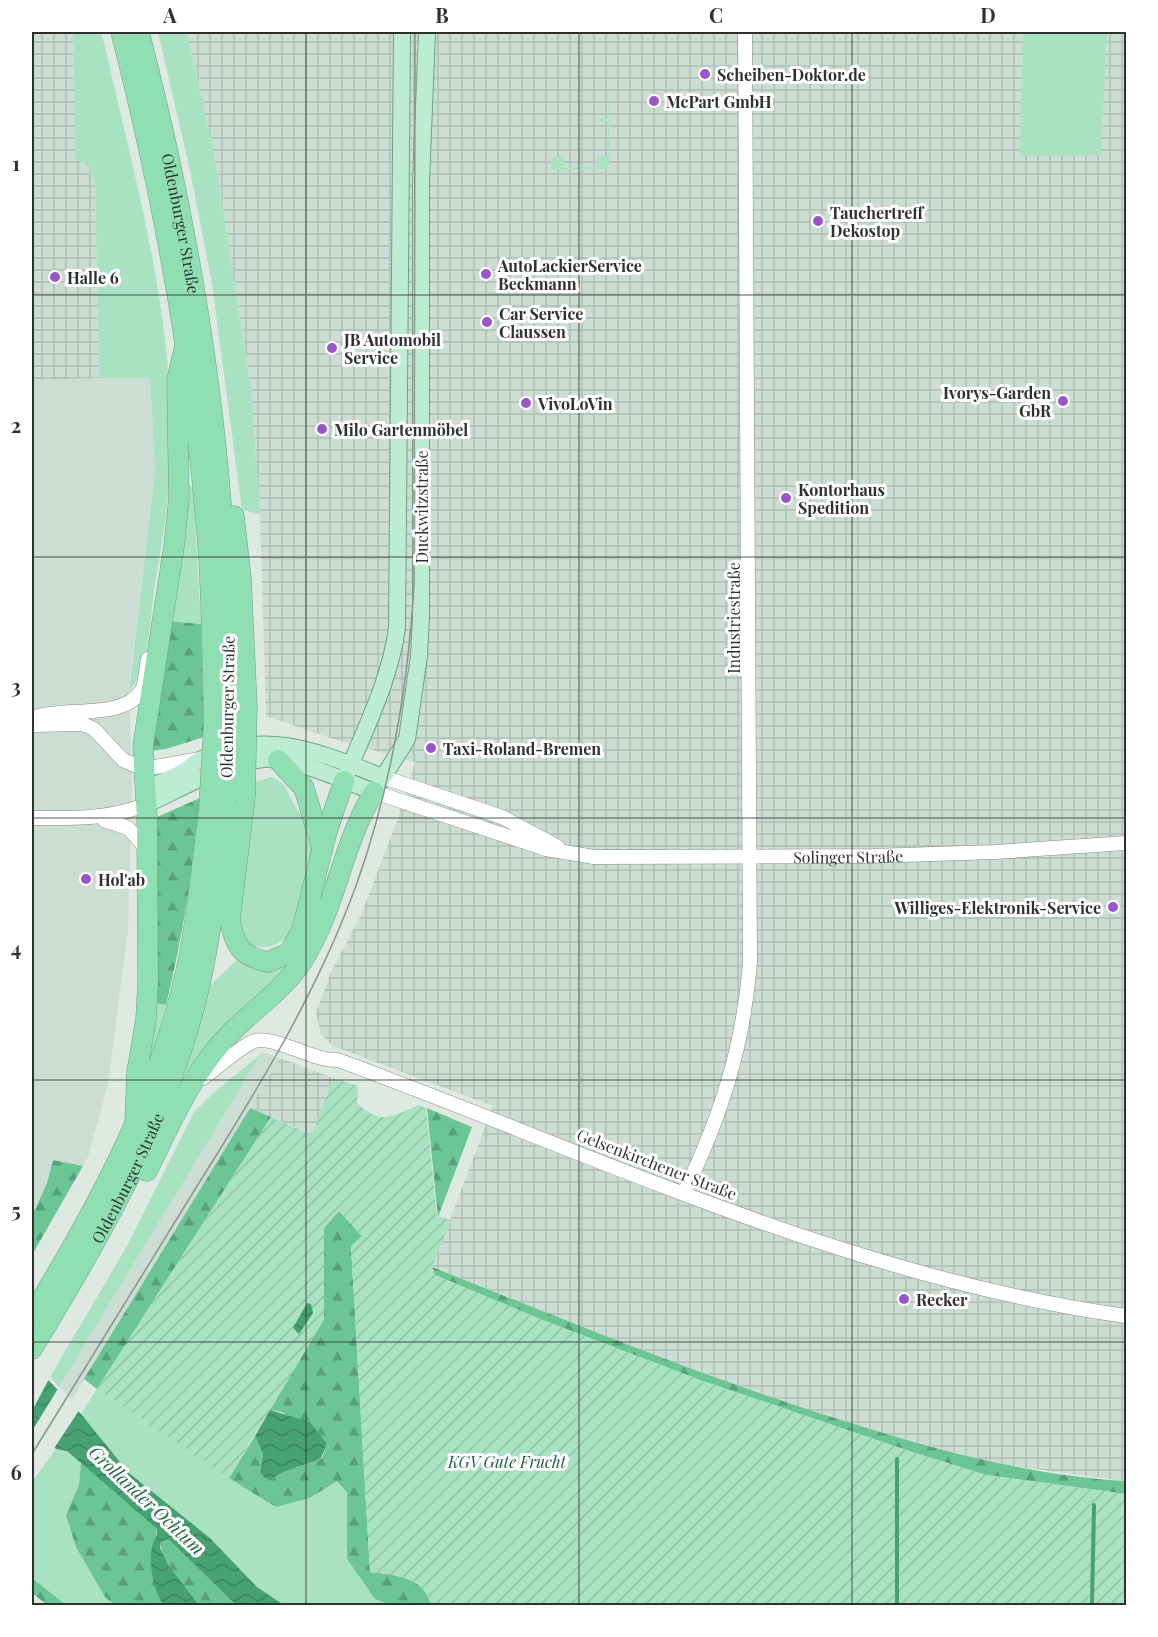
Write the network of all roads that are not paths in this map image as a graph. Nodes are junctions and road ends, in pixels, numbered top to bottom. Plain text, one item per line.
1 (121, 32) edge
2 (139, 32) edge
3 (402, 32) edge
4 (427, 32) edge
5 (745, 32) edge
6 (185, 345) junction
7 (164, 622) junction
8 (230, 715) junction
9 (32, 718) edge
10 (32, 725) edge
11 (278, 760) junction
12 (348, 773) junction
13 (379, 785) junction
14 (145, 787) junction
15 (217, 805) junction
16 (93, 817) junction
17 (32, 818) edge
18 (1126, 843) edge
19 (147, 849) junction
20 (322, 849) junction
21 (750, 855) junction
22 (194, 1080) junction
23 (135, 1124) junction
24 (684, 1192) junction
25 (114, 1209) junction
26 (46, 1291) junction
27 (32, 1305) edge
28 (32, 1315) edge
29 (1126, 1316) edge
30 (32, 1349) edge

1 - 6 highway, Oldenburger Straße
2 - 8 highway, Oldenburger Straße
3 - 12 main road, Duckwitzstraße
4 - 13 main road, Duckwitzstraße
5 - 21 street, Industriestraße
6 - 7 highway
6 - 8 highway, Oldenburger Straße
7 - 9 street
7 - 14 highway
8 - 15 highway, Oldenburger Straße, bridge
8 - 20 highway, bridge
10 - 14 street
11 - 12 main road
11 - 14 main road
11 - 20 highway
12 - 13 main road, Solinger Straße
12 - 14 main road
12 - 20 highway
13 - 21 street, Solinger Straße
13 - 22 highway
14 - 16 street
14 - 19 highway
15 - 23 highway, Oldenburger Straße
15 - 25 highway, Oldenburger Straße
16 - 17 street
16 - 19 street
18 - 21 street, Solinger Straße
19 - 23 highway
21 - 24 street, Industriestraße
22 - 24 street, Gelsenkirchener Straße
22 - 25 highway
23 - 26 highway, Oldenburger Straße
24 - 29 street, Gelsenkirchener Straße
25 - 30 highway, Oldenburger Straße
26 - 27 highway
26 - 28 highway, Oldenburger Straße

